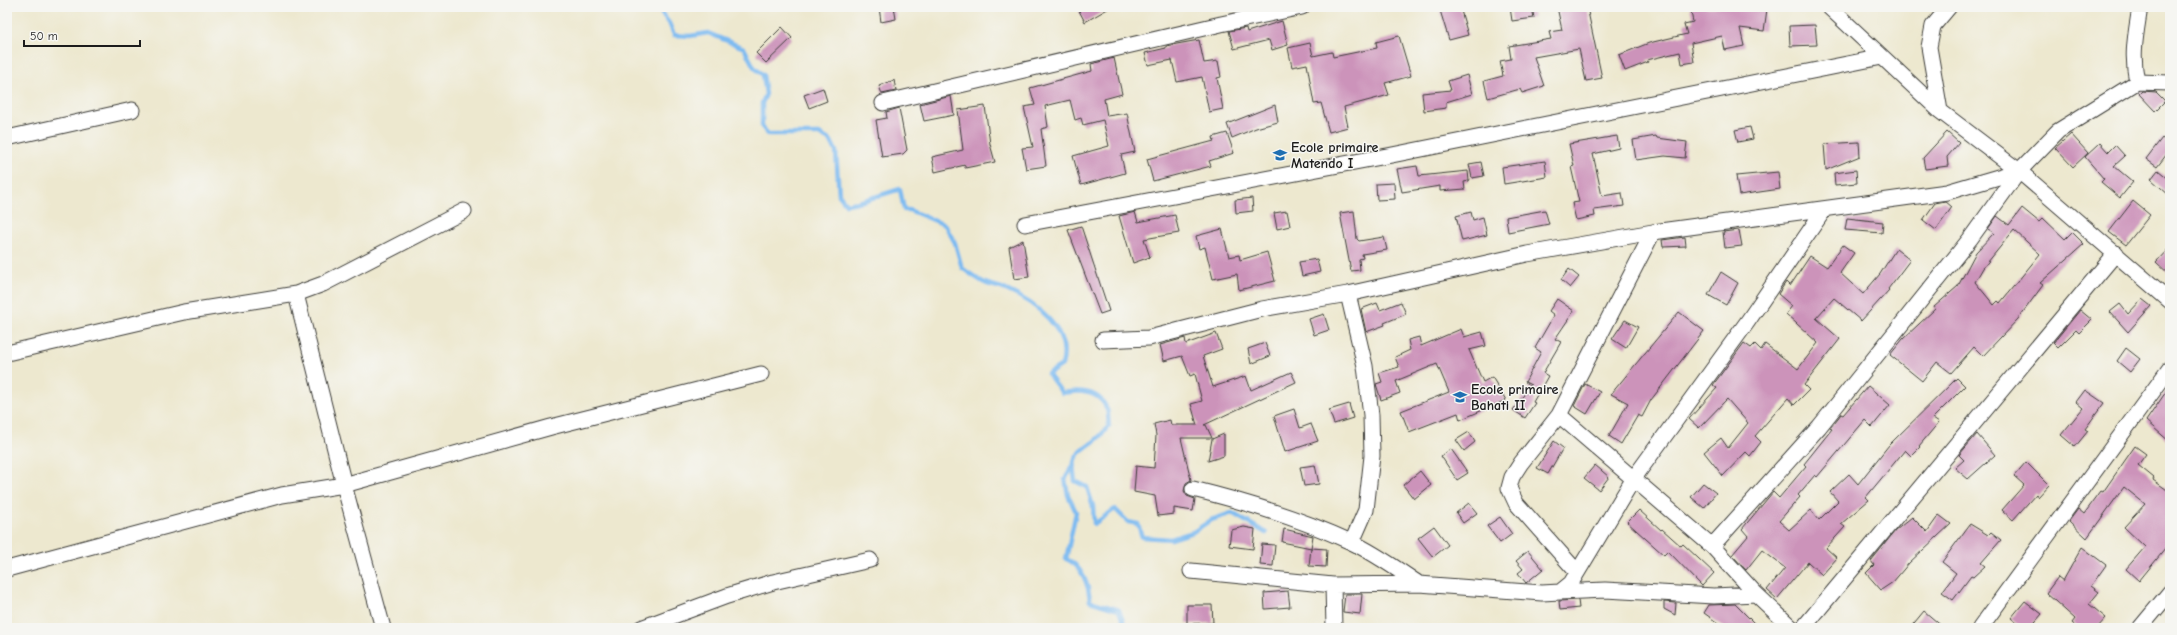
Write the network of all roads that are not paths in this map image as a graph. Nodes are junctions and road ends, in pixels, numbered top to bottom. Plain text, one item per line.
1 (1302, 7) edge
2 (1829, 7) edge
3 (1949, 7) edge
4 (2140, 7) edge
5 (1882, 57) junction
6 (2137, 82) junction
7 (2170, 83) edge
8 (883, 103) dead end
9 (132, 110) dead end
10 (1940, 111) junction
11 (7, 138) edge
12 (2019, 171) junction
13 (1824, 210) junction
14 (464, 211) dead end
15 (1025, 224) dead end
16 (1653, 232) junction
17 (2116, 254) junction
18 (296, 294) junction
19 (1348, 294) junction
20 (2170, 301) edge
21 (1103, 340) dead end
22 (7, 353) edge
23 (2170, 368) edge
24 (761, 374) dead end
25 (1559, 415) junction
26 (1634, 478) junction
27 (344, 485) junction
28 (1193, 490) dead end
29 (1352, 542) junction
30 (1712, 546) junction
31 (870, 560) dead end
32 (7, 568) edge
33 (1191, 571) dead end
34 (1578, 572) junction
35 (1418, 584) junction
36 (1333, 585) junction
37 (1560, 592) junction
38 (2170, 592) edge
39 (1756, 594) junction
40 (383, 628) edge
41 (641, 628) edge
42 (1334, 628) edge
43 (1792, 628) edge
44 (1803, 628) edge
45 (1980, 628) edge
46 (2140, 628) edge

1 - 8 street
2 - 5 street
3 - 10 street
4 - 6 street
5 - 10 street
5 - 15 street
6 - 7 street
6 - 12 street
9 - 11 street
10 - 12 street
12 - 13 street
12 - 17 street
12 - 30 street
13 - 16 street
13 - 26 street
14 - 18 street
16 - 19 street
16 - 25 street
17 - 20 street
17 - 44 street
18 - 22 street
18 - 27 street
19 - 21 street
19 - 29 street
23 - 45 street
24 - 27 street
25 - 26 street
25 - 34 street
26 - 30 street
26 - 34 street
27 - 32 street
27 - 40 street
28 - 29 street
29 - 35 street
30 - 39 street
31 - 41 street
33 - 36 street
34 - 37 street
35 - 36 street
35 - 37 street
36 - 42 street
37 - 39 street
38 - 46 street
39 - 43 street

